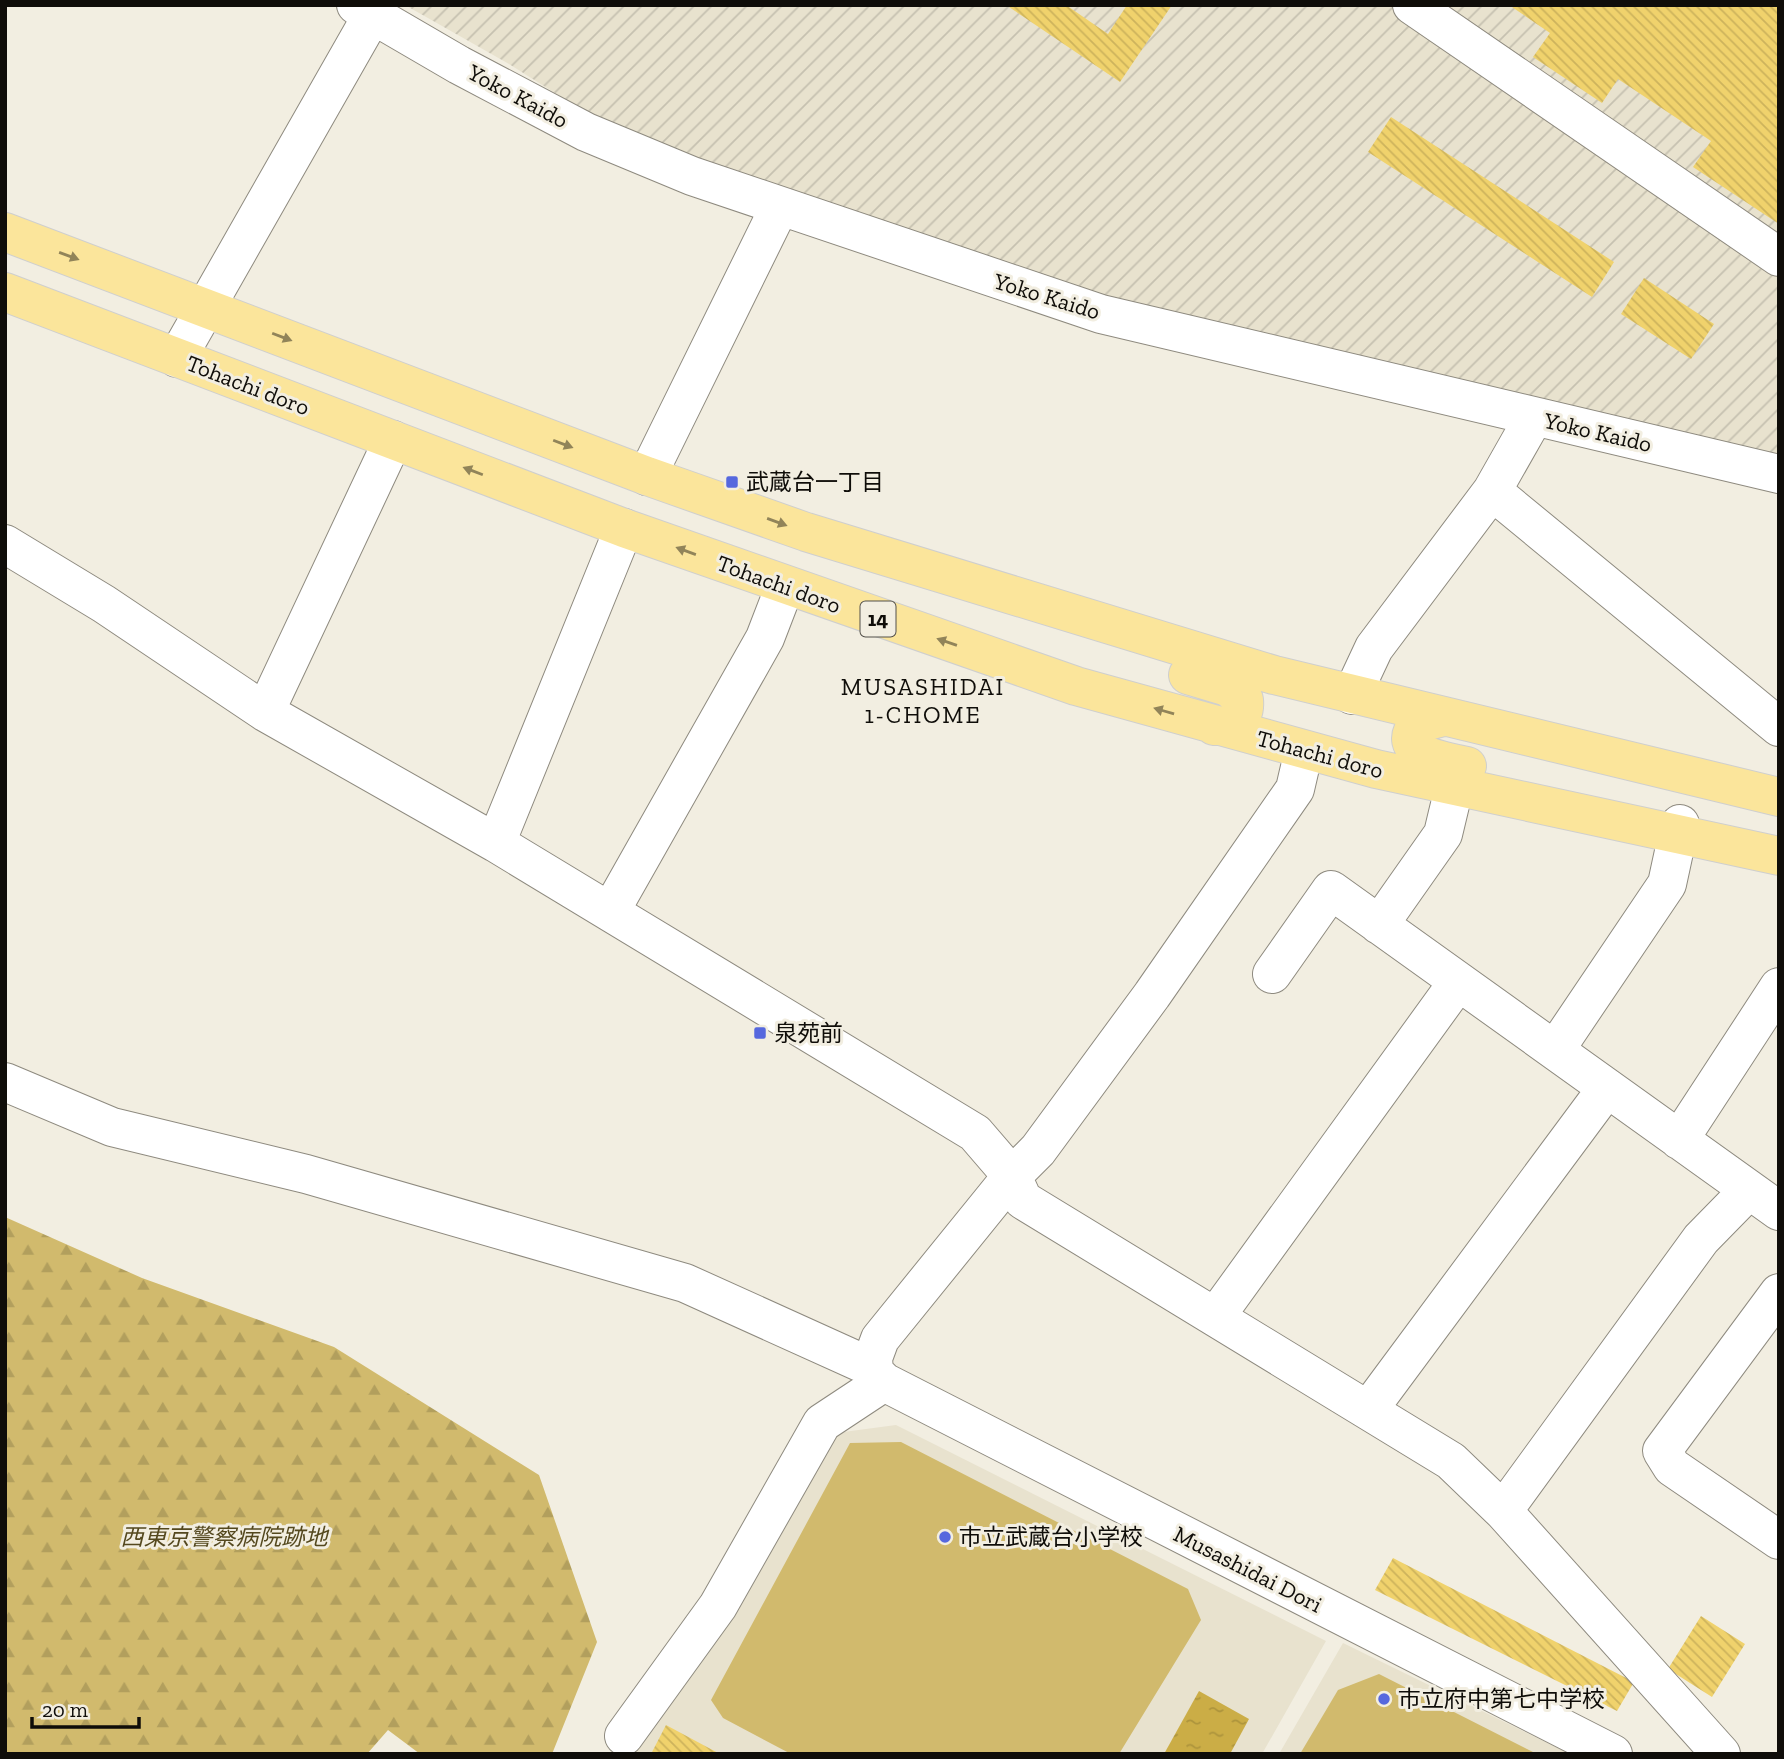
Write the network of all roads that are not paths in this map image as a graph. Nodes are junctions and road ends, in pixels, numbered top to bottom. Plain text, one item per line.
1 (1412, 5) edge
2 (368, 9) edge
3 (780, 205) junction
4 (5, 232) edge
5 (1779, 257) edge
6 (5, 292) edge
7 (206, 309) junction
8 (177, 358) junction
9 (1534, 417) junction
10 (393, 440) junction
11 (1779, 474) edge
12 (647, 476) junction
13 (1492, 491) junction
14 (624, 528) junction
15 (5, 544) edge
16 (917, 566) junction
17 (785, 586) junction
18 (1352, 695) junction
19 (265, 712) junction
20 (1443, 717) junction
21 (1214, 726) junction
22 (1779, 727) edge
23 (1304, 751) junction
24 (1454, 788) junction
25 (1779, 797) edge
26 (1678, 830) junction
27 (496, 843) junction
28 (1779, 856) edge
29 (610, 912) junction
30 (1379, 925) junction
31 (1272, 974) dead end
32 (1458, 982) junction
33 (1779, 987) edge
34 (1555, 1051) junction
35 (5, 1082) edge
36 (1607, 1088) junction
37 (1679, 1140) junction
38 (1012, 1176) junction
39 (1764, 1201) edge
40 (1779, 1293) edge
41 (1216, 1316) junction
42 (879, 1375) junction
43 (1369, 1409) junction
44 (1503, 1511) junction
45 (1779, 1540) edge
46 (624, 1736) dead end
47 (1613, 1754) edge
48 (1721, 1754) edge

1 - 5 street
2 - 3 street, Yoko Kaido
2 - 7 street
3 - 9 street, Yoko Kaido
3 - 12 street
4 -> 7 main road
6 - 8 main road, Tohachi doro / 14
7 - 8 street
7 -> 12 main road
8 - 10 main road, Tohachi doro / 14
9 - 11 street, Yoko Kaido
9 - 13 street
14 -> 10 main road, Tohachi doro / 14
10 - 19 street
12 -> 16 main road
13 - 18 street
13 - 22 street
17 -> 14 main road, Tohachi doro / 14
14 - 27 street
15 - 19 street
16 - 18 main road
16 - 21 main road
21 -> 17 main road, Tohachi doro / 14
17 - 29 street
18 - 20 main road
19 - 27 street
20 - 25 main road
20 - 26 main road
21 - 23 main road, Tohachi doro / 14
23 - 24 main road, Tohachi doro / 14
23 - 38 street
24 - 26 main road, Tohachi doro / 14
24 - 30 street
26 - 28 main road, Tohachi doro / 14
26 - 34 street
27 - 29 street
29 - 38 street
30 - 31 street
30 - 32 street
32 - 34 street
32 - 41 street
33 - 37 street
34 - 36 street
35 - 42 street, Musashidai Dori
36 - 37 street
36 - 43 street
37 - 39 street
38 - 41 street
38 - 42 street
39 - 44 street
40 - 45 street
41 - 43 street
42 - 46 street
42 - 47 street, Musashidai Dori
43 - 44 street
44 - 48 street

